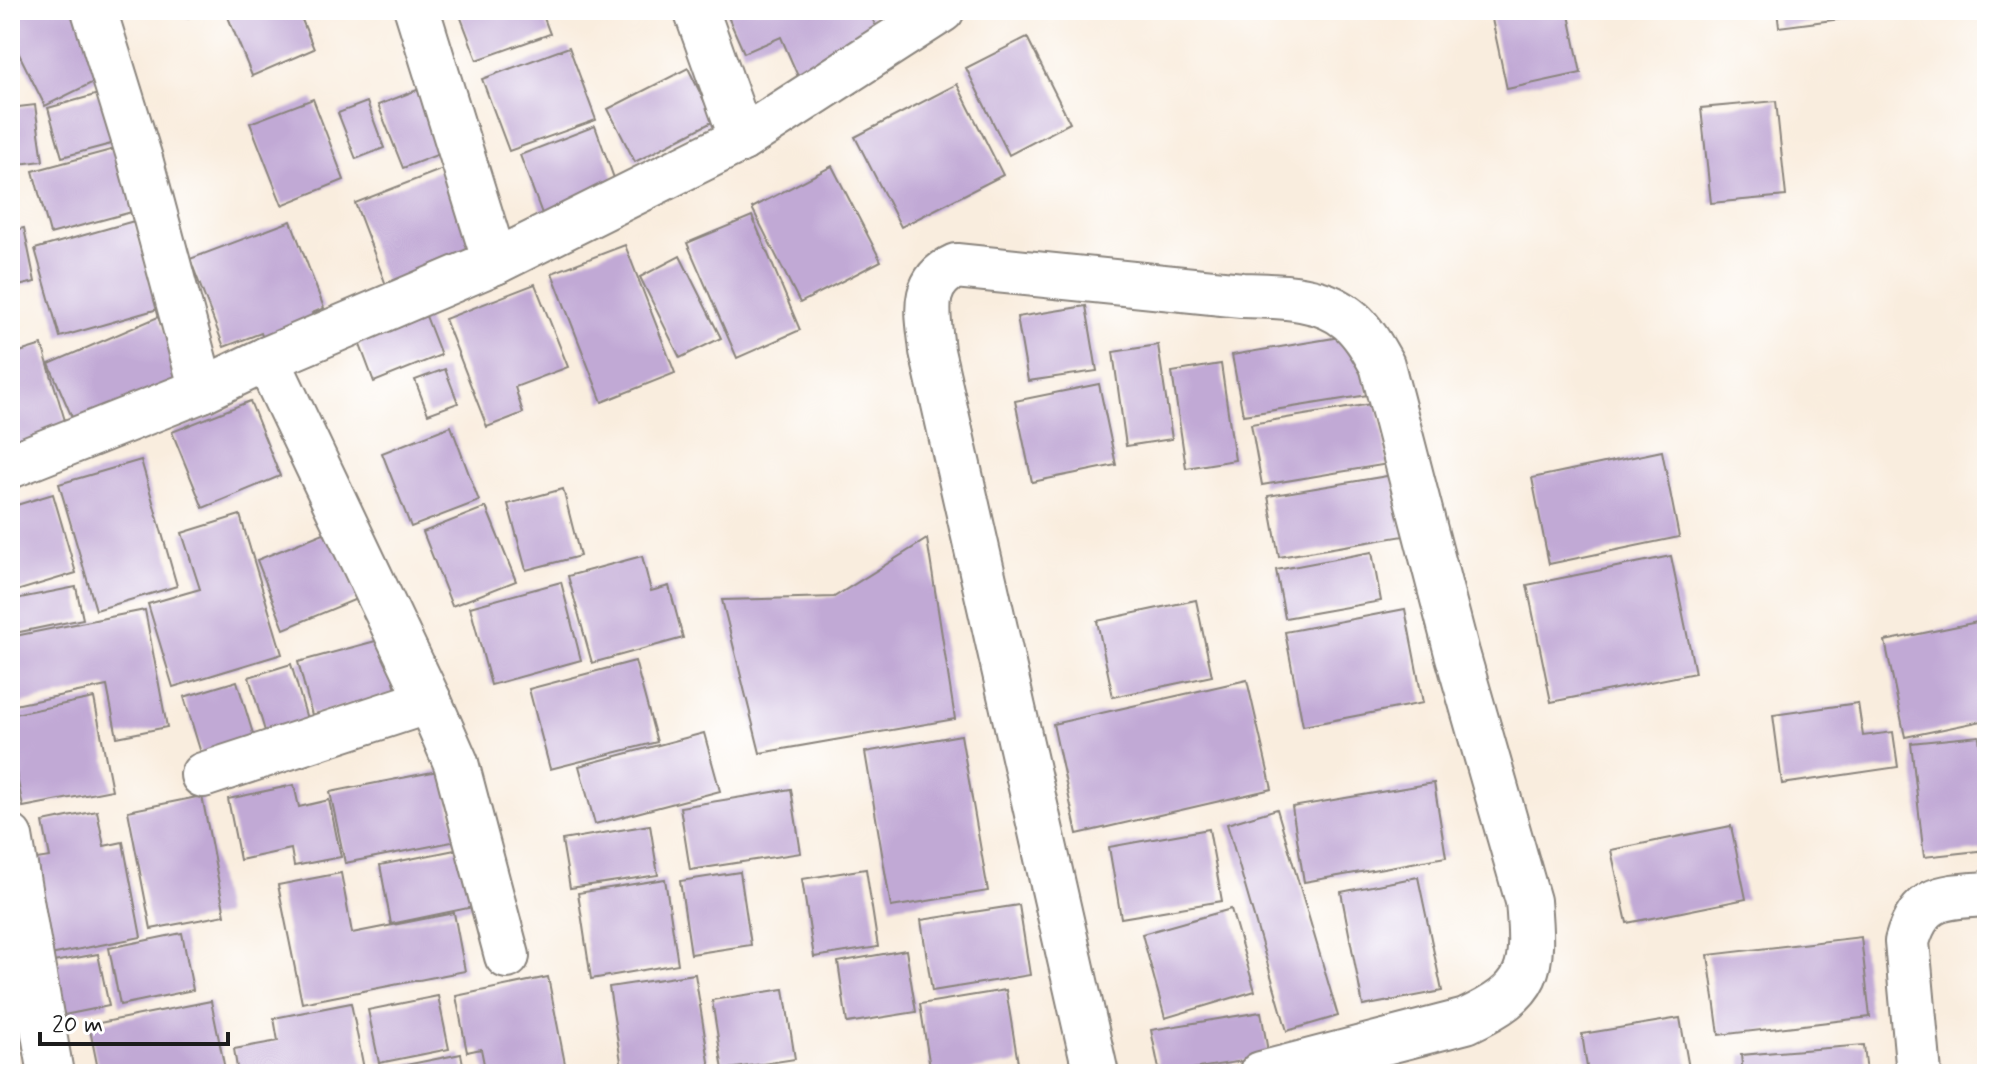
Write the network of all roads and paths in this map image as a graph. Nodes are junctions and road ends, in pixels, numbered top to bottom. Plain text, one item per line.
1 (94, 10) edge
2 (417, 10) edge
3 (696, 10) edge
4 (934, 12) edge
5 (742, 139) junction
6 (495, 262) junction
7 (267, 359) junction
8 (202, 390) junction
9 (10, 466) edge
10 (429, 701) junction
11 (203, 775) dead end
12 (10, 837) edge
13 (1987, 894) edge
14 (507, 956) dead end
15 (51, 1074) edge
16 (1096, 1074) edge
17 (1261, 1074) edge
18 (1919, 1074) edge

1 - 8 street
2 - 6 street
3 - 5 street
4 - 5 street
5 - 6 street
6 - 7 street
7 - 8 street
7 - 10 street
8 - 9 street
10 - 11 street
10 - 14 street
12 - 15 street
13 - 18 street
16 - 17 street

